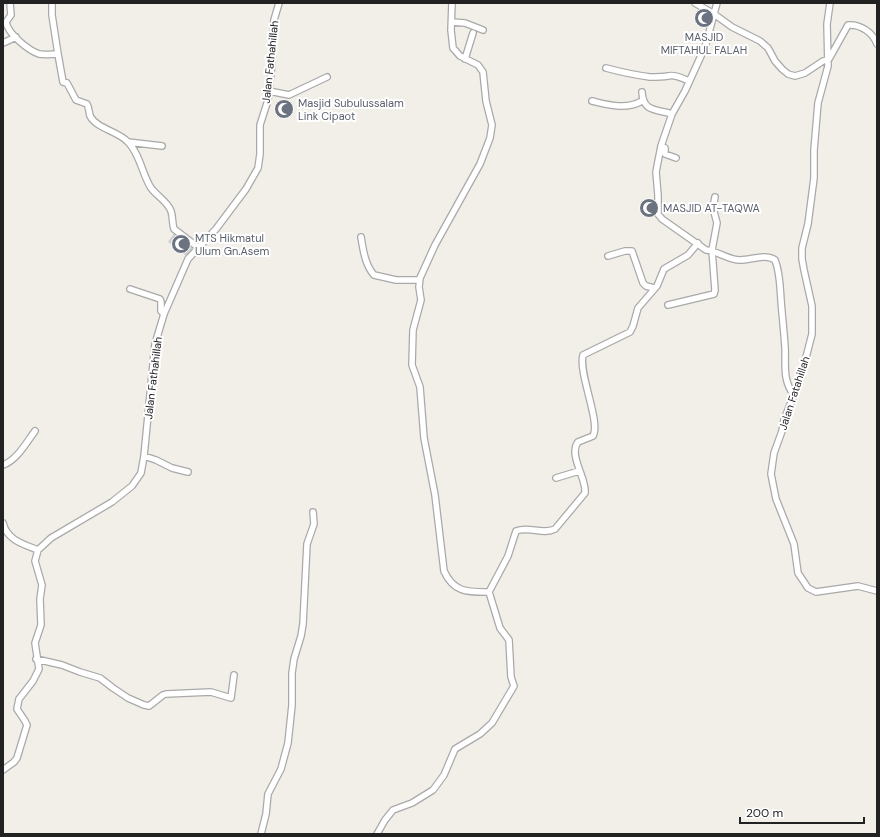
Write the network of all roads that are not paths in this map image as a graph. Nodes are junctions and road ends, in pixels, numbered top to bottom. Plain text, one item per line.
1 (10, 3) edge
2 (52, 3) edge
3 (278, 3) edge
4 (452, 3) edge
5 (695, 3) edge
6 (717, 3) edge
7 (830, 3) edge
8 (714, 14) junction
9 (452, 22) junction
10 (483, 30) dead end
11 (473, 34) dead end
12 (16, 37) junction
13 (3, 43) edge
14 (877, 44) edge
15 (58, 54) junction
16 (465, 59) junction
17 (829, 59) junction
18 (606, 68) dead end
19 (327, 77) dead end
20 (689, 81) junction
21 (269, 91) junction
22 (642, 92) dead end
23 (642, 100) junction
24 (592, 101) dead end
25 (672, 114) junction
26 (128, 142) junction
27 (162, 146) dead end
28 (661, 146) junction
29 (676, 158) dead end
30 (715, 197) dead end
31 (361, 237) dead end
32 (698, 243) junction
33 (199, 248) junction
34 (712, 250) junction
35 (608, 256) dead end
36 (419, 280) junction
37 (654, 288) junction
38 (130, 289) dead end
39 (668, 305) dead end
40 (164, 314) junction
41 (794, 394) junction
42 (35, 431) dead end
43 (144, 456) junction
44 (3, 465) edge
45 (579, 471) junction
46 (188, 472) dead end
47 (556, 478) dead end
48 (314, 512) dead end
49 (3, 523) edge
50 (38, 550) junction
51 (877, 590) edge
52 (490, 592) junction
53 (36, 659) junction
54 (234, 676) dead end
55 (3, 770) edge
56 (261, 834) edge
57 (377, 834) edge

1 - 12 street
2 - 15 street
3 - 21 street, Jalan Fathahillah
4 - 9 street
5 - 8 street
6 - 8 street
7 - 17 street, Jalan Fatahillah
8 - 17 street
8 - 20 street
9 - 10 street
9 - 16 street
11 - 16 street
12 - 13 street
12 - 15 street
14 - 17 street
15 - 26 street
16 - 36 street
17 - 41 street, Jalan Fatahillah
18 - 20 street
19 - 21 street
20 - 25 street
21 - 33 street, Jalan Fathahillah
22 - 23 street
23 - 24 street
23 - 25 street
25 - 28 street
26 - 27 street
26 - 33 street
28 - 29 street
28 - 32 street
30 - 34 street
31 - 36 street
32 - 34 street
32 - 37 street
33 - 40 street, Jalan Fathahillah
34 - 39 street
34 - 41 street
35 - 37 street
36 - 52 street
37 - 45 street
38 - 40 street
40 - 43 street, Jalan Fathahillah
41 - 51 street, Jalan Fatahillah
42 - 44 street
43 - 46 street
43 - 50 street, Jalan Fathahillah
45 - 47 street
45 - 52 street
48 - 56 street
49 - 50 street
50 - 53 street
52 - 57 street
53 - 54 street
53 - 55 street

